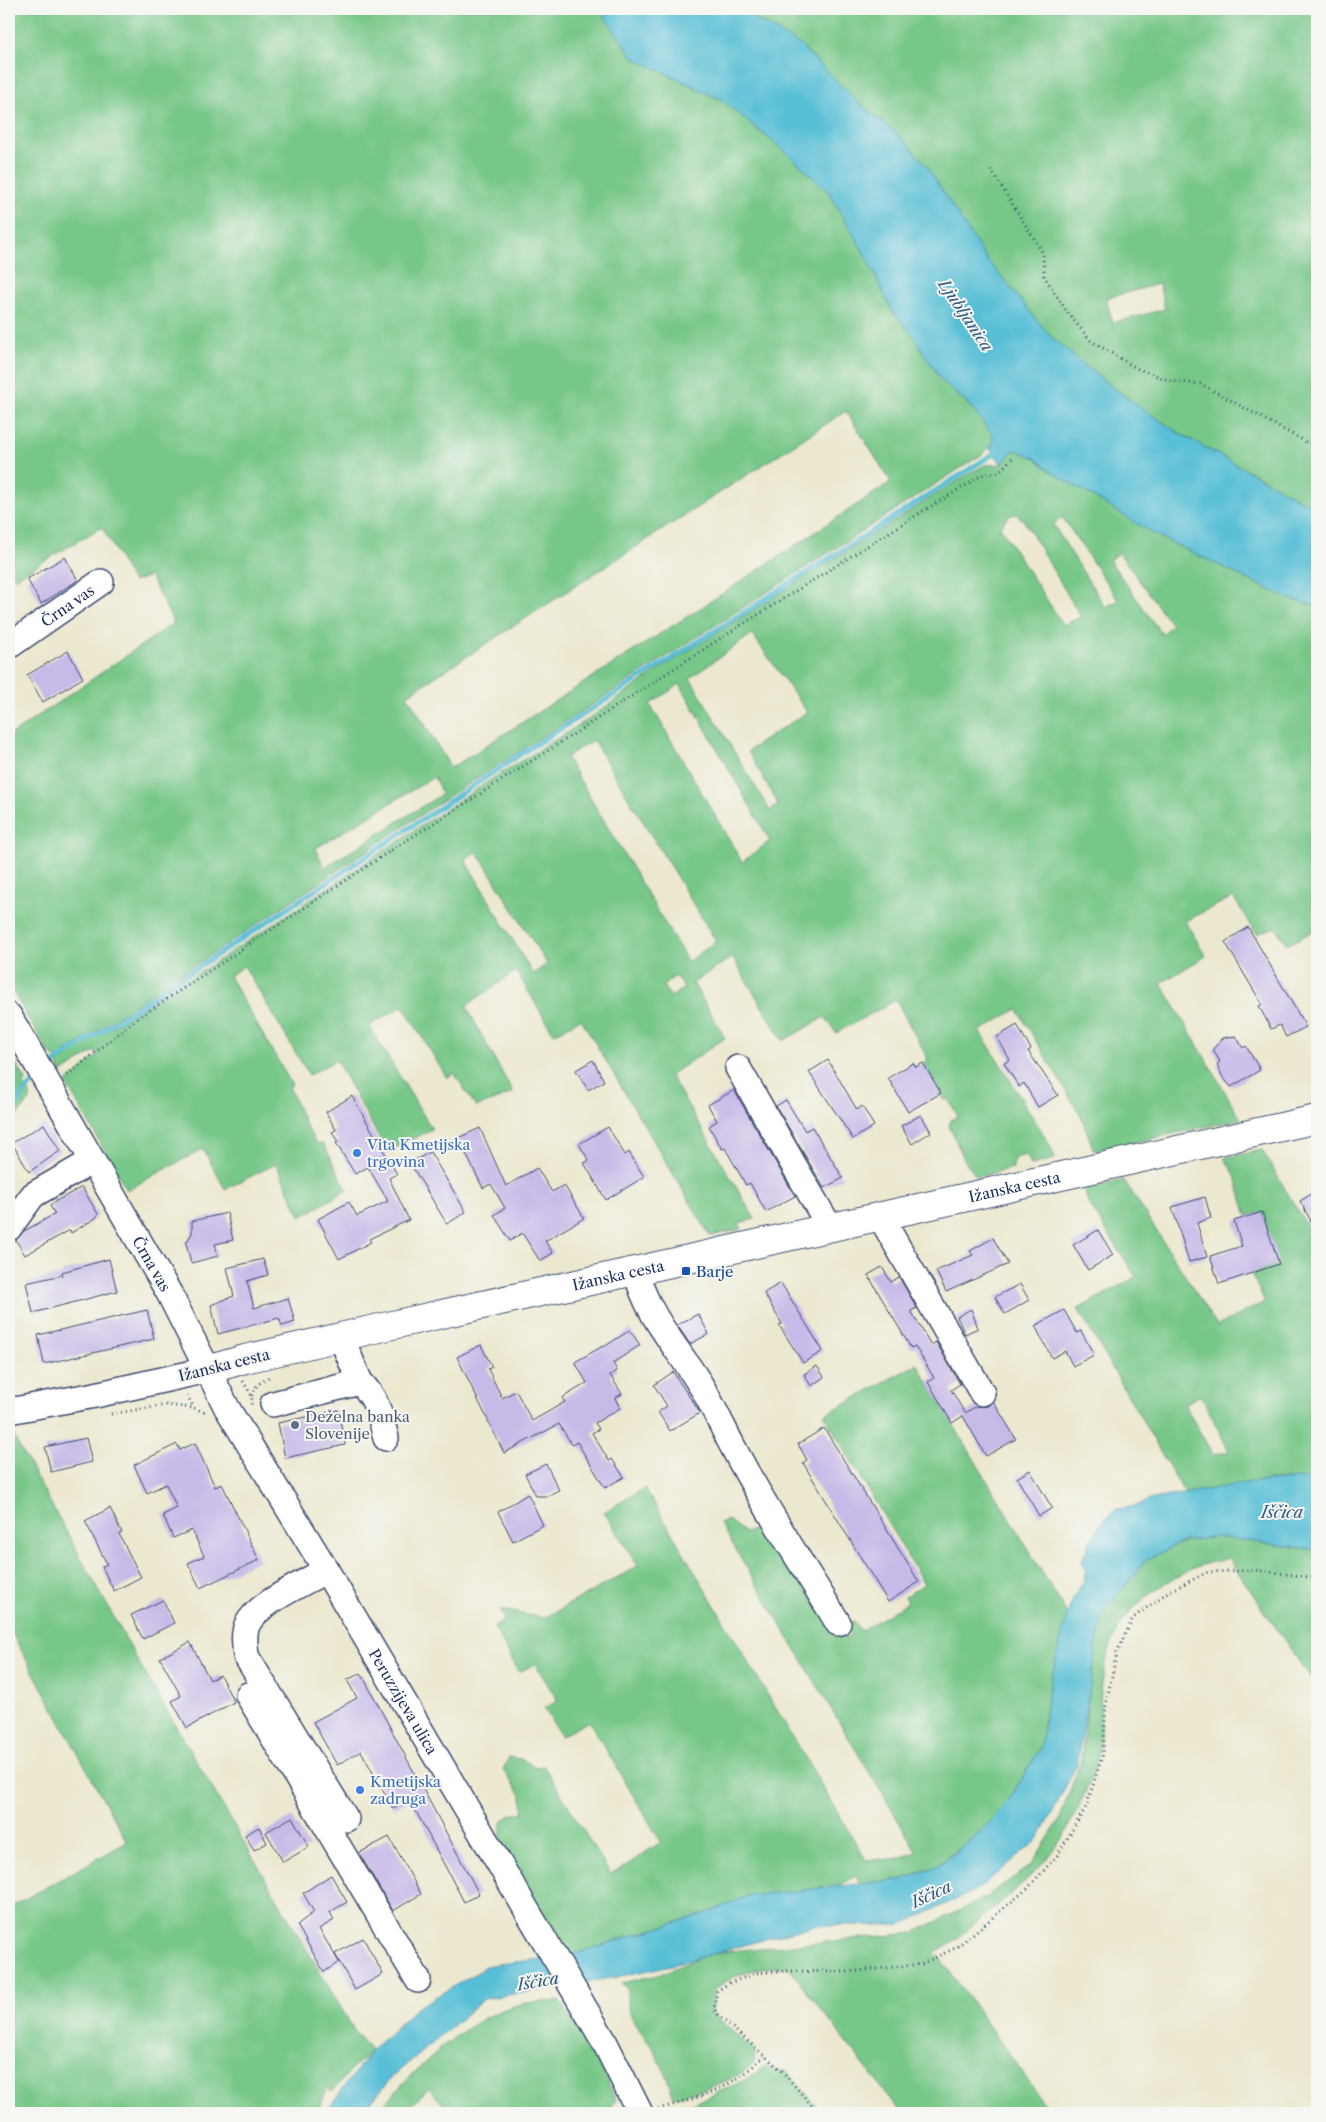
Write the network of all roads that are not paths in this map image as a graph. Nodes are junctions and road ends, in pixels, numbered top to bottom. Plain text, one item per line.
1 (101, 582) dead end
2 (9, 646) edge
3 (9, 1016) edge
4 (738, 1068) dead end
5 (1317, 1119) edge
6 (92, 1161) junction
7 (880, 1216) junction
8 (9, 1228) edge
9 (830, 1228) junction
10 (636, 1272) junction
11 (341, 1338) junction
12 (207, 1370) junction
13 (360, 1382) junction
14 (982, 1393) dead end
15 (262, 1403) road end
16 (9, 1411) edge
17 (386, 1438) dead end
18 (326, 1570) junction
19 (838, 1623) dead end
20 (248, 1695) dead end
21 (346, 1819) dead end
22 (418, 1980) dead end
23 (640, 2113) edge

1 - 2 street, Črna vas
3 - 6 street, Črna vas
4 - 9 street
5 - 7 main road, Ižanska cesta
6 - 8 street
6 - 12 street, Črna vas
7 - 9 main road, Ižanska cesta
7 - 14 street
9 - 10 main road, Ižanska cesta
10 - 11 main road, Ižanska cesta
10 - 19 street
11 - 12 main road, Ižanska cesta
11 - 13 street
12 - 16 street, Ižanska cesta
12 - 18 street, Peruzzijeva ulica
13 - 15 street
13 - 17 street
18 - 21 street
18 - 23 street, Peruzzijeva ulica
20 - 22 street

